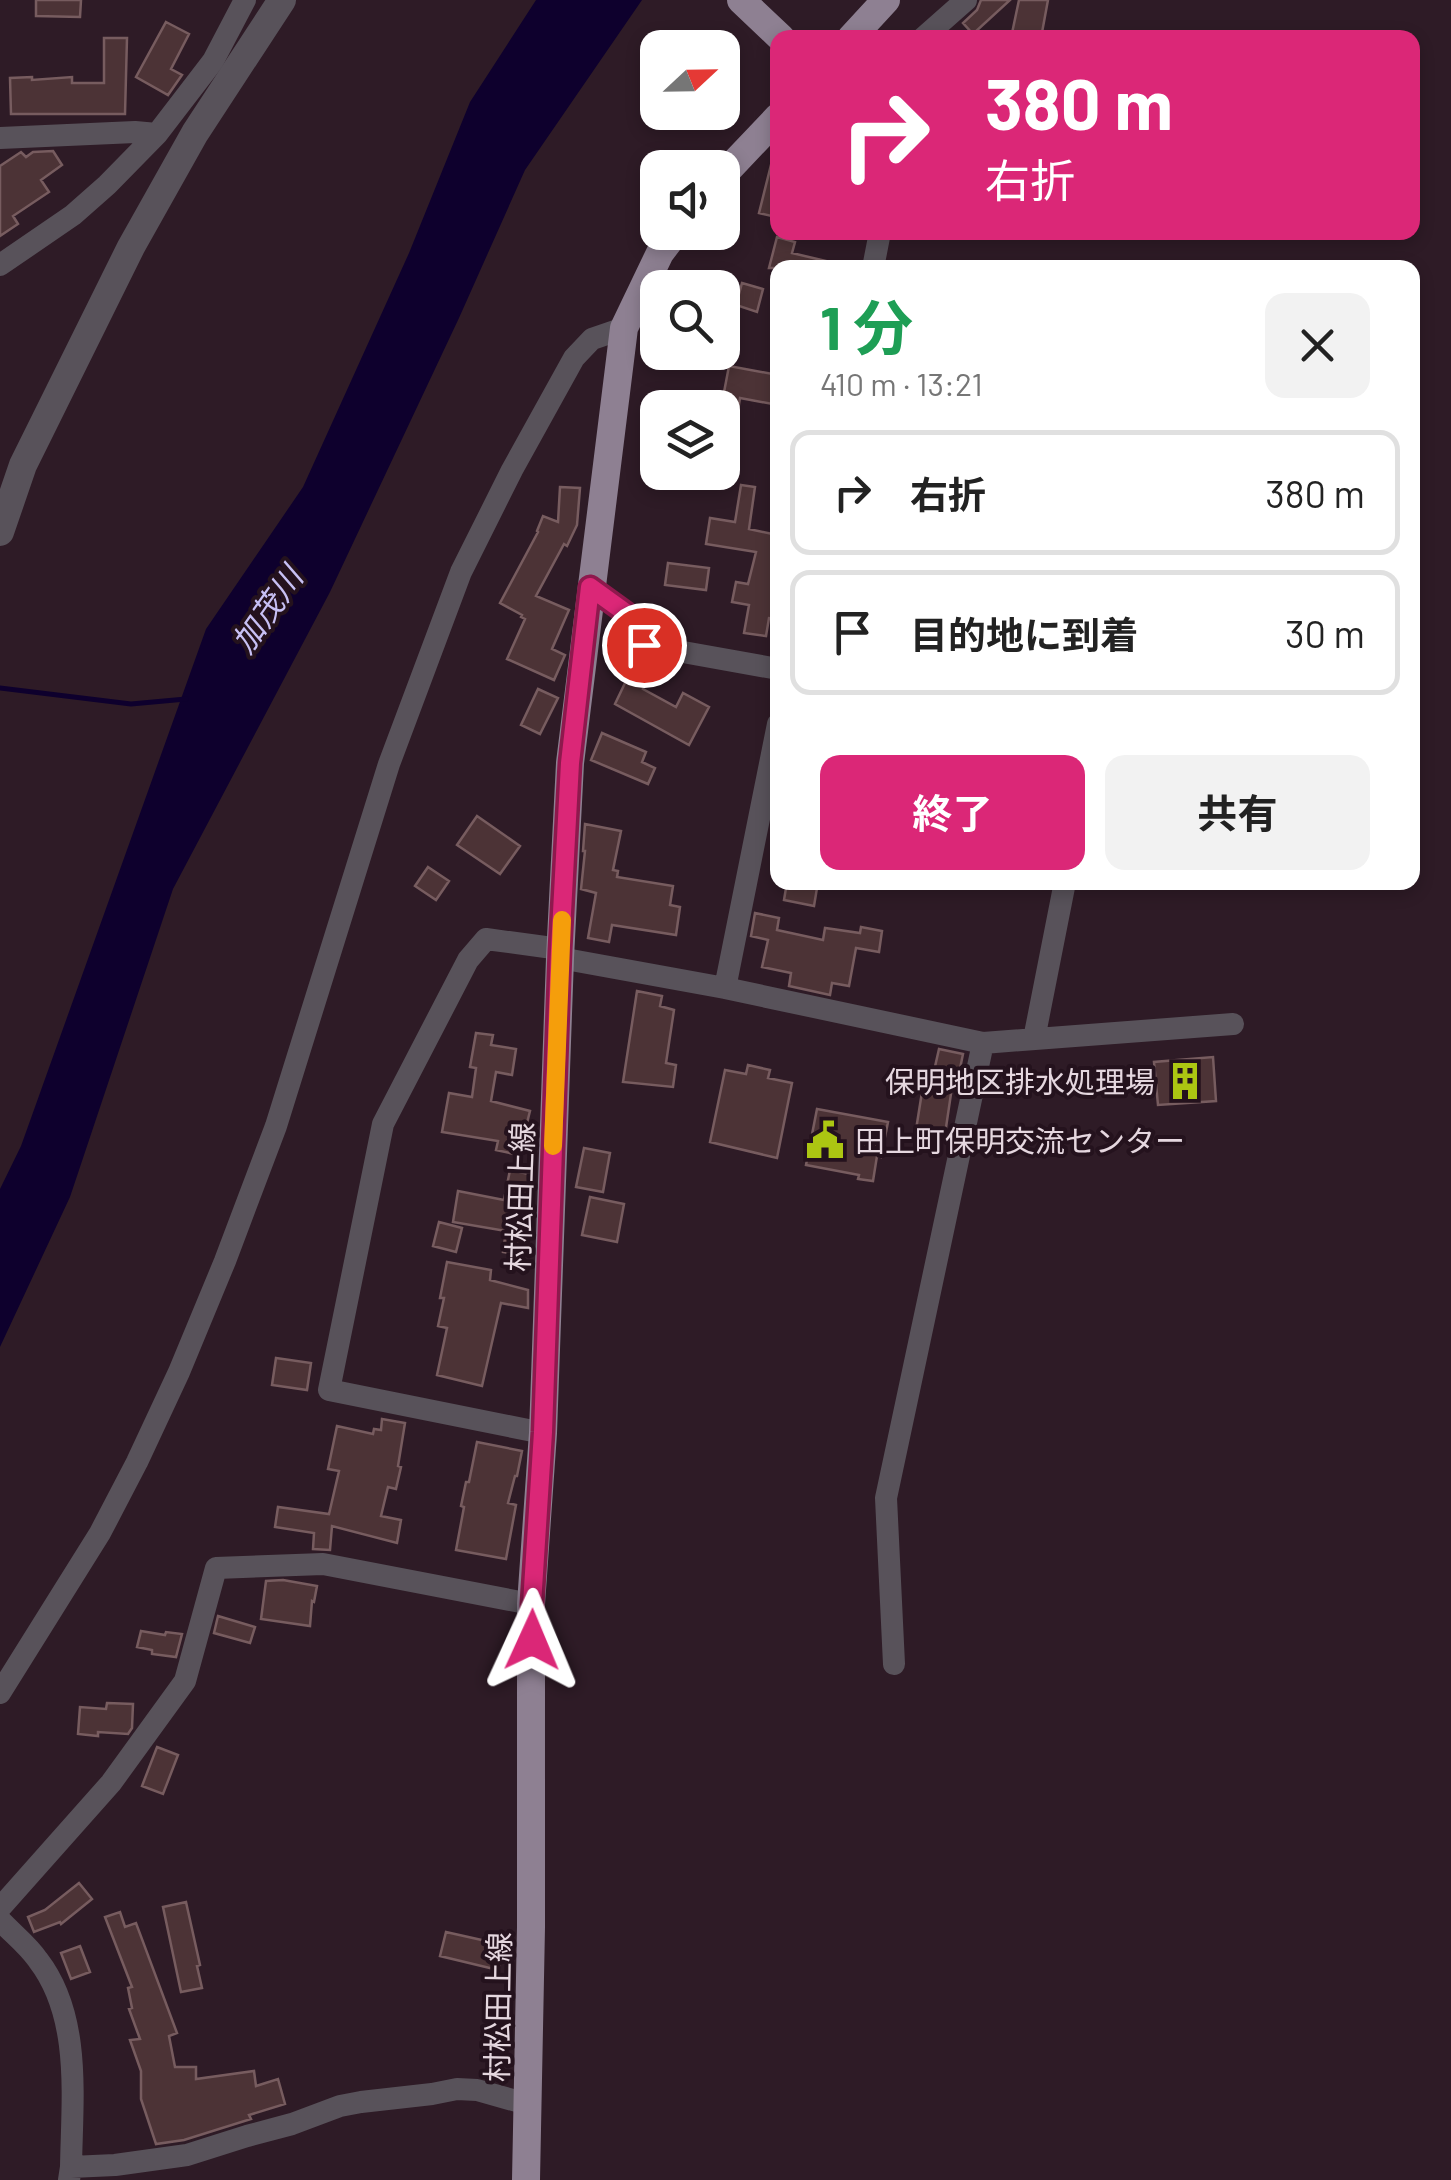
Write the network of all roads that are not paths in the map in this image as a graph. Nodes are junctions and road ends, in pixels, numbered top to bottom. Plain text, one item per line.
1 (245, 0) edge
2 (282, 0) edge
3 (741, 0) edge
4 (886, 0) edge
5 (946, 0) edge
6 (966, 0) edge
7 (773, 30) edge
8 (858, 30) edge
9 (927, 30) edge
10 (931, 30) edge
11 (770, 125) edge
12 (157, 134) junction
13 (0, 138) edge
14 (740, 157) edge
15 (662, 250) edge
16 (0, 265) edge
17 (624, 328) junction
18 (0, 532) edge
19 (590, 587) junction
20 (770, 668) edge
21 (770, 764) edge
22 (1063, 890) edge
23 (560, 954) junction
24 (725, 988) junction
25 (1233, 1024) dead end
26 (1034, 1039) junction
27 (983, 1043) junction
28 (543, 1432) junction
29 (532, 1604) junction
30 (894, 1664) dead end
31 (0, 1692) edge
32 (0, 1908) edge
33 (0, 1920) edge
34 (527, 2104) junction
35 (70, 2173) edge
36 (526, 2180) edge

1 - 12 street
2 - 18 street
3 - 7 main road
4 - 8 main road
5 - 9 street
6 - 10 street
11 - 14 main road
12 - 13 street
12 - 16 street
15 - 17 main road, 村松田上線
17 - 19 main road, 村松田上線
17 - 31 street
19 - 20 street
19 - 23 main road, 村松田上線
21 - 24 street
22 - 26 street
23 - 24 street
23 - 28 main road, 村松田上線
23 - 28 street
24 - 27 street
25 - 26 street
26 - 27 street
27 - 30 street
28 - 29 main road, 村松田上線
29 - 32 street
29 - 34 main road, 村松田上線
33 - 35 street
34 - 35 street
34 - 36 main road, 村松田上線

